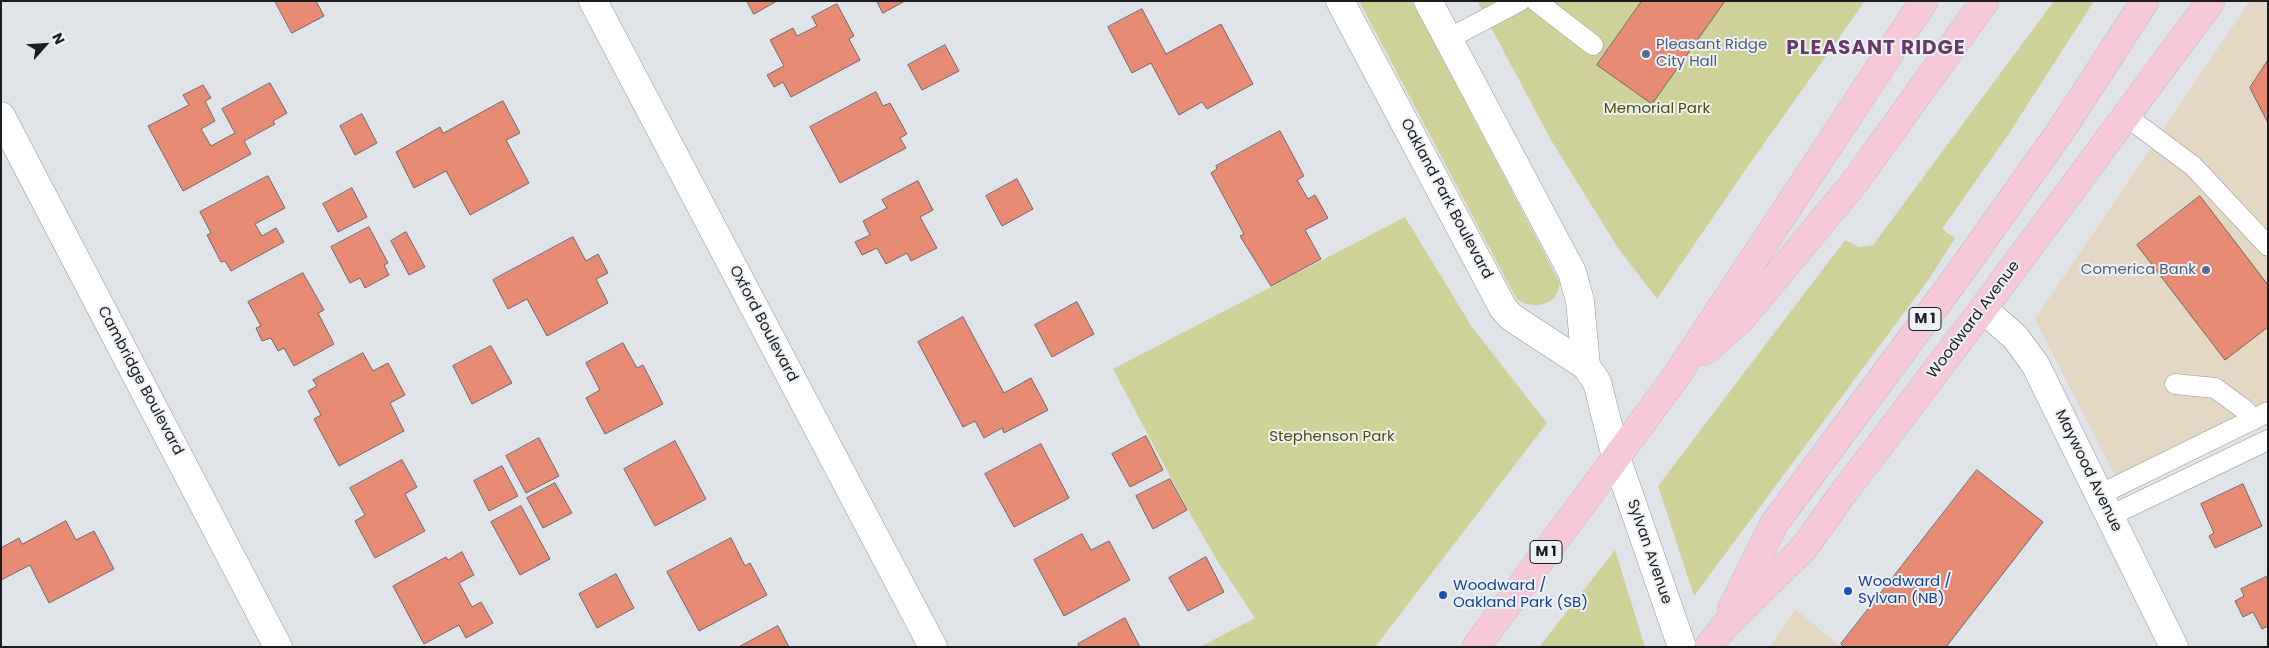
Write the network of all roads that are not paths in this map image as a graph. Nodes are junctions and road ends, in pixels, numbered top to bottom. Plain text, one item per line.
1 (593, 1) edge
2 (1340, 1) edge
3 (1428, 1) edge
4 (1520, 1) edge
5 (1536, 1) edge
6 (1924, 1) edge
7 (1985, 1) edge
8 (2145, 1) edge
9 (2211, 1) edge
10 (1448, 39) junction
11 (1593, 46) dead end
12 (1, 116) edge
13 (2126, 116) junction
14 (2268, 246) edge
15 (1983, 309) junction
16 (1586, 366) junction
17 (1675, 378) junction
18 (2175, 384) dead end
19 (2260, 416) edge
20 (2268, 440) edge
21 (1616, 457) junction
22 (2105, 505) junction
23 (1716, 637) edge
24 (278, 647) edge
25 (933, 647) edge
26 (1476, 647) edge
27 (1682, 647) edge
28 (2174, 647) edge

1 - 25 street, Oxford Boulevard
2 - 16 street, Oakland Park Boulevard
3 - 10 street, Oakland Park Boulevard
4 - 10 lane
5 - 11 lane
6 - 17 main road
7 - 17 main road
8 - 23 main road, Woodward Avenue / M 1
9 - 13 main road, Woodward Avenue
10 - 16 street, Oakland Park Boulevard
12 - 24 street, Cambridge Boulevard
13 - 14 lane
13 - 15 main road, Woodward Avenue
15 - 22 street, Maywood Avenue
15 - 23 main road, Woodward Avenue
16 - 21 street, Oakland Park Boulevard
17 - 21 main road
18 - 19 lane
19 - 22 lane
20 - 22 lane
21 - 26 main road, M 1
21 - 27 street, Sylvan Avenue
22 - 28 street, Maywood Avenue

